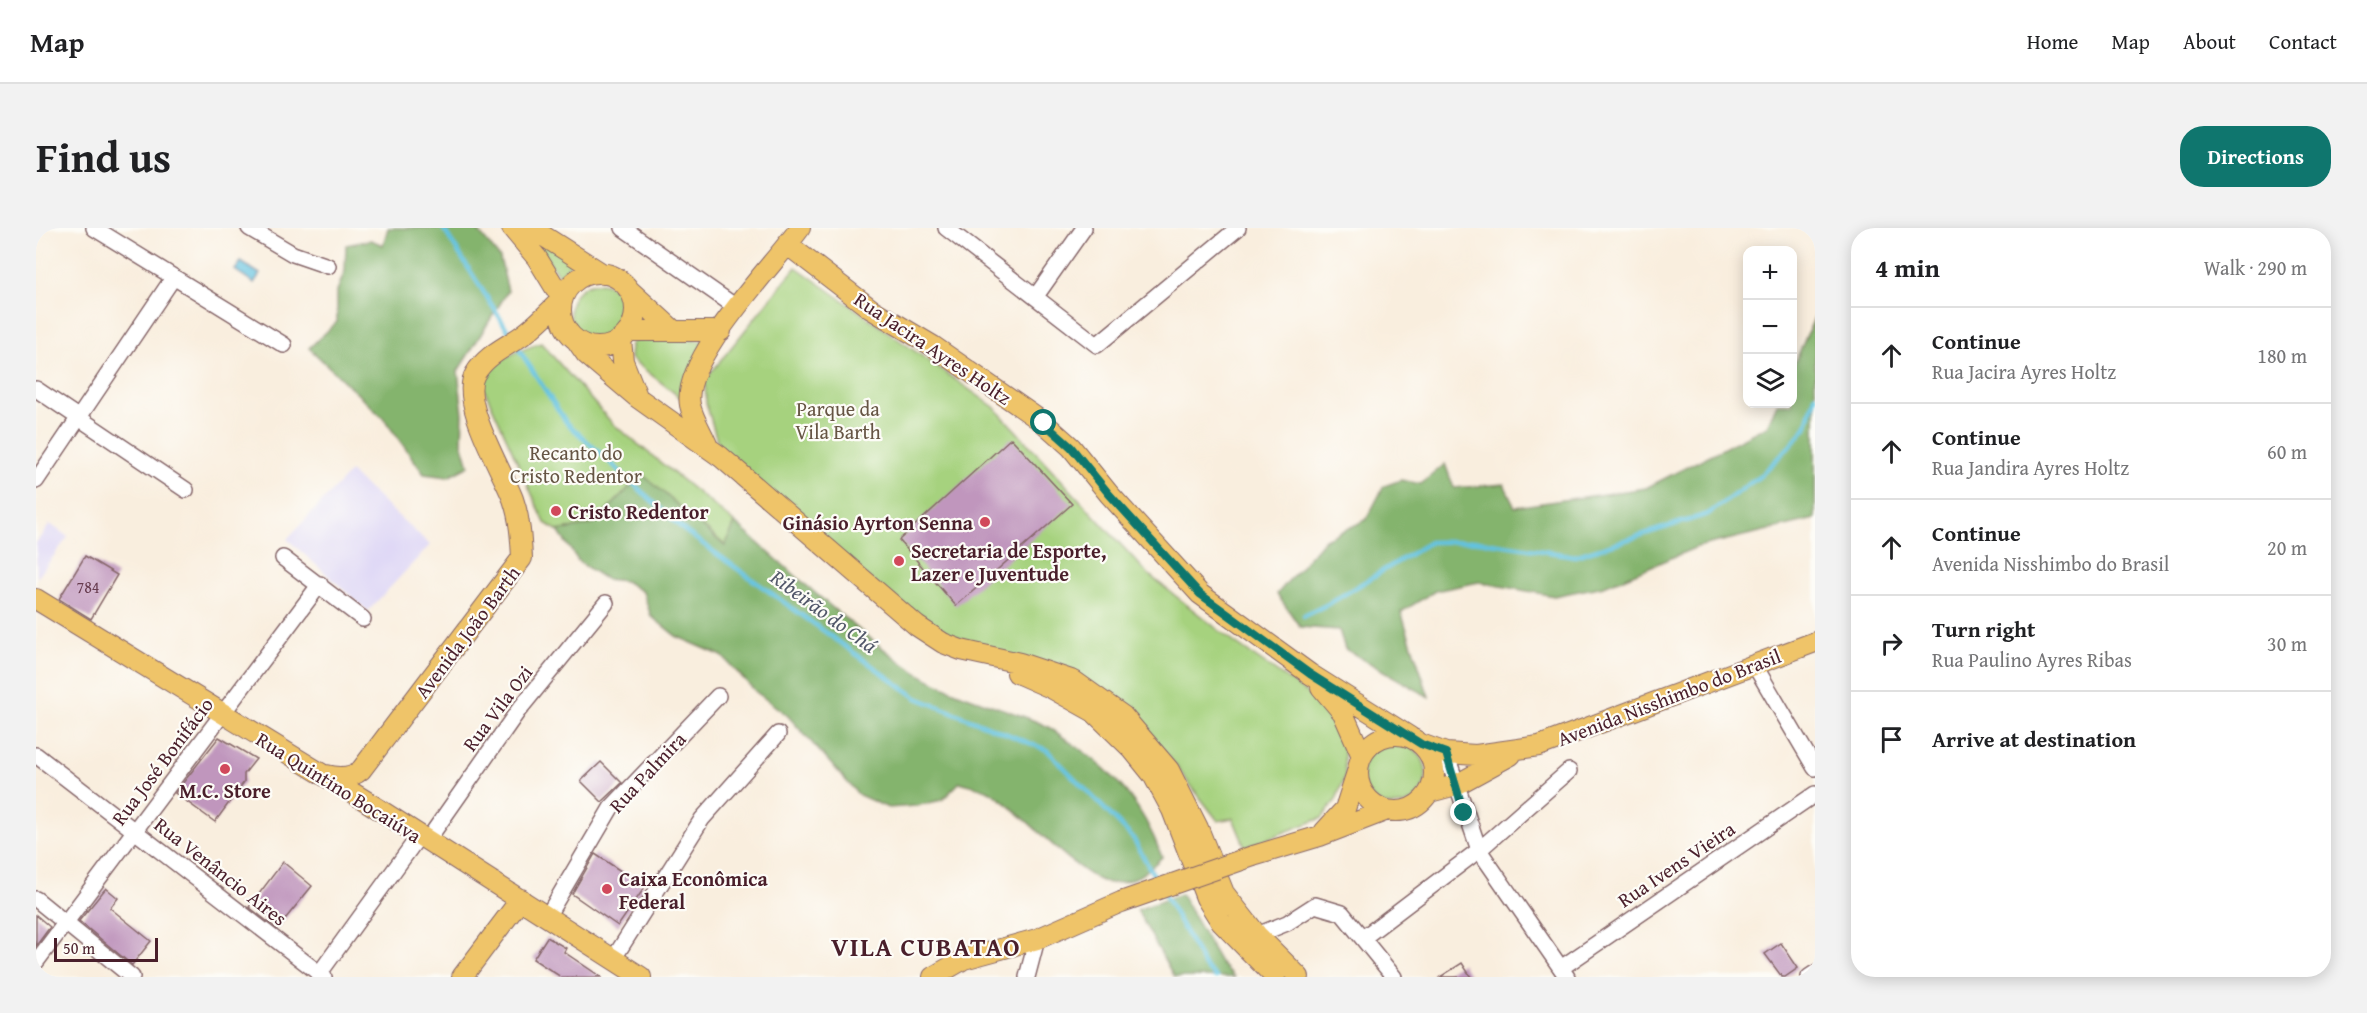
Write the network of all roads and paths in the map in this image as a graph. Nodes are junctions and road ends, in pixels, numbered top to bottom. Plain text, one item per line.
1 (96, 228) edge
2 (249, 228) edge
3 (512, 228) edge
4 (531, 228) edge
5 (623, 228) edge
6 (800, 228) edge
7 (946, 228) edge
8 (1084, 228) edge
9 (1238, 228) edge
10 (788, 245) junction
11 (328, 266) dead end
12 (603, 274) junction
13 (173, 278) junction
14 (627, 288) junction
15 (1036, 296) junction
16 (562, 299) junction
17 (736, 307) junction
18 (673, 330) junction
19 (721, 331) junction
20 (526, 332) junction
21 (625, 335) junction
22 (572, 336) junction
23 (284, 345) dead end
24 (36, 389) edge
25 (638, 398) junction
26 (79, 417) junction
27 (709, 448) junction
28 (36, 481) edge
29 (186, 490) dead end
30 (283, 558) dead end
31 (320, 584) junction
32 (36, 599) edge
33 (606, 603) dead end
34 (363, 619) dead end
35 (1815, 642) edge
36 (992, 657) junction
37 (1755, 666) junction
38 (1310, 674) junction
39 (718, 696) dead end
40 (223, 715) junction
41 (778, 734) dead end
42 (1415, 740) junction
43 (1521, 750) junction
44 (1446, 753) junction
45 (36, 754) edge
46 (1360, 764) junction
47 (1815, 768) edge
48 (361, 770) junction
49 (1569, 771) dead end
50 (318, 773) junction
51 (1456, 785) junction
52 (1430, 792) junction
53 (1815, 794) edge
54 (366, 801) junction
55 (1385, 811) junction
56 (135, 831) junction
57 (1320, 836) junction
58 (423, 839) junction
59 (1479, 850) junction
60 (36, 899) edge
61 (521, 899) junction
62 (548, 915) junction
63 (1287, 923) junction
64 (65, 924) junction
65 (1257, 935) junction
66 (1363, 938) junction
67 (1037, 939) junction
68 (614, 958) junction
69 (36, 962) edge
70 (1276, 967) edge
71 (1564, 973) edge
72 (1815, 973) edge
73 (322, 975) edge
74 (132, 977) edge
75 (462, 977) edge
76 (641, 977) edge
77 (933, 977) edge
78 (1027, 977) edge
79 (1299, 977) edge
80 (1394, 977) edge
81 (1809, 977) edge

1 - 13 street
2 - 11 street
3 - 16 main road
4 - 12 main road
5 - 17 street
6 - 10 main road
7 - 15 street
8 - 15 street
9 - 15 street
10 - 17 main road
10 - 38 main road, Rua Jacira Ayres Holtz
12 - 14 main road
12 - 16 main road
13 - 23 street
13 - 26 street
14 - 18 main road
14 - 21 main road
16 - 20 main road, Avenida João Barth
16 - 22 main road
17 - 19 main road
18 - 19 main road
18 - 21 main road
19 - 27 main road
20 - 22 main road
20 - 48 main road, Avenida João Barth
21 - 22 main road
21 - 25 main road
22 - 25 main road
24 - 26 street
25 - 27 main road
26 - 28 street
26 - 29 street
27 - 36 main road
30 - 31 street
31 - 34 street
31 - 40 street, Rua José Bonifácio
32 - 40 main road, Rua Quintino Bocaiúva
33 - 58 street, Rua Vila Ozi
35 - 37 main road, Avenida Nisshimbo do Brasil
36 - 65 main road
36 - 70 main road
37 - 43 main road, Avenida Nisshimbo do Brasil
37 - 47 street
38 - 42 main road
38 - 46 main road
39 - 62 street, Rua Palmira
40 - 50 main road, Rua Quintino Bocaiúva
40 - 56 street, Rua José Bonifácio
41 - 68 street
42 - 44 main road, Avenida Nisshimbo do Brasil
42 - 46 main road
42 - 52 main road
43 - 44 main road, Avenida Nisshimbo do Brasil
43 - 51 main road, Avenida Nisshimbo do Brasil
44 - 51 street
45 - 56 street, Rua Venâncio Aires
46 - 55 main road
46 - 57 main road
48 - 50 main road
48 - 54 main road
49 - 59 street
50 - 54 main road, Rua Quintino Bocaiúva
51 - 52 main road, Avenida Nisshimbo do Brasil
51 - 59 street
52 - 55 main road
53 - 71 street, Rua Ivens Vieira
54 - 58 main road, Rua Quintino Bocaiúva
55 - 57 main road
56 - 64 street, Rua José Bonifácio
56 - 73 street, Rua Venâncio Aires
57 - 67 main road, bridge
58 - 61 main road, Rua Quintino Bocaiúva
58 - 73 street, Rua Vila Ozi
59 - 66 street
59 - 71 street
60 - 64 street
61 - 62 main road, Rua Quintino Bocaiúva
61 - 75 main road
62 - 68 main road, Rua Quintino Bocaiúva
63 - 65 street
63 - 66 street
63 - 70 street
64 - 69 street, Rua José Bonifácio
64 - 74 street
65 - 70 main road
66 - 80 street
67 - 77 main road
67 - 78 street
68 - 76 main road, Rua Quintino Bocaiúva
70 - 79 main road
72 - 81 street

